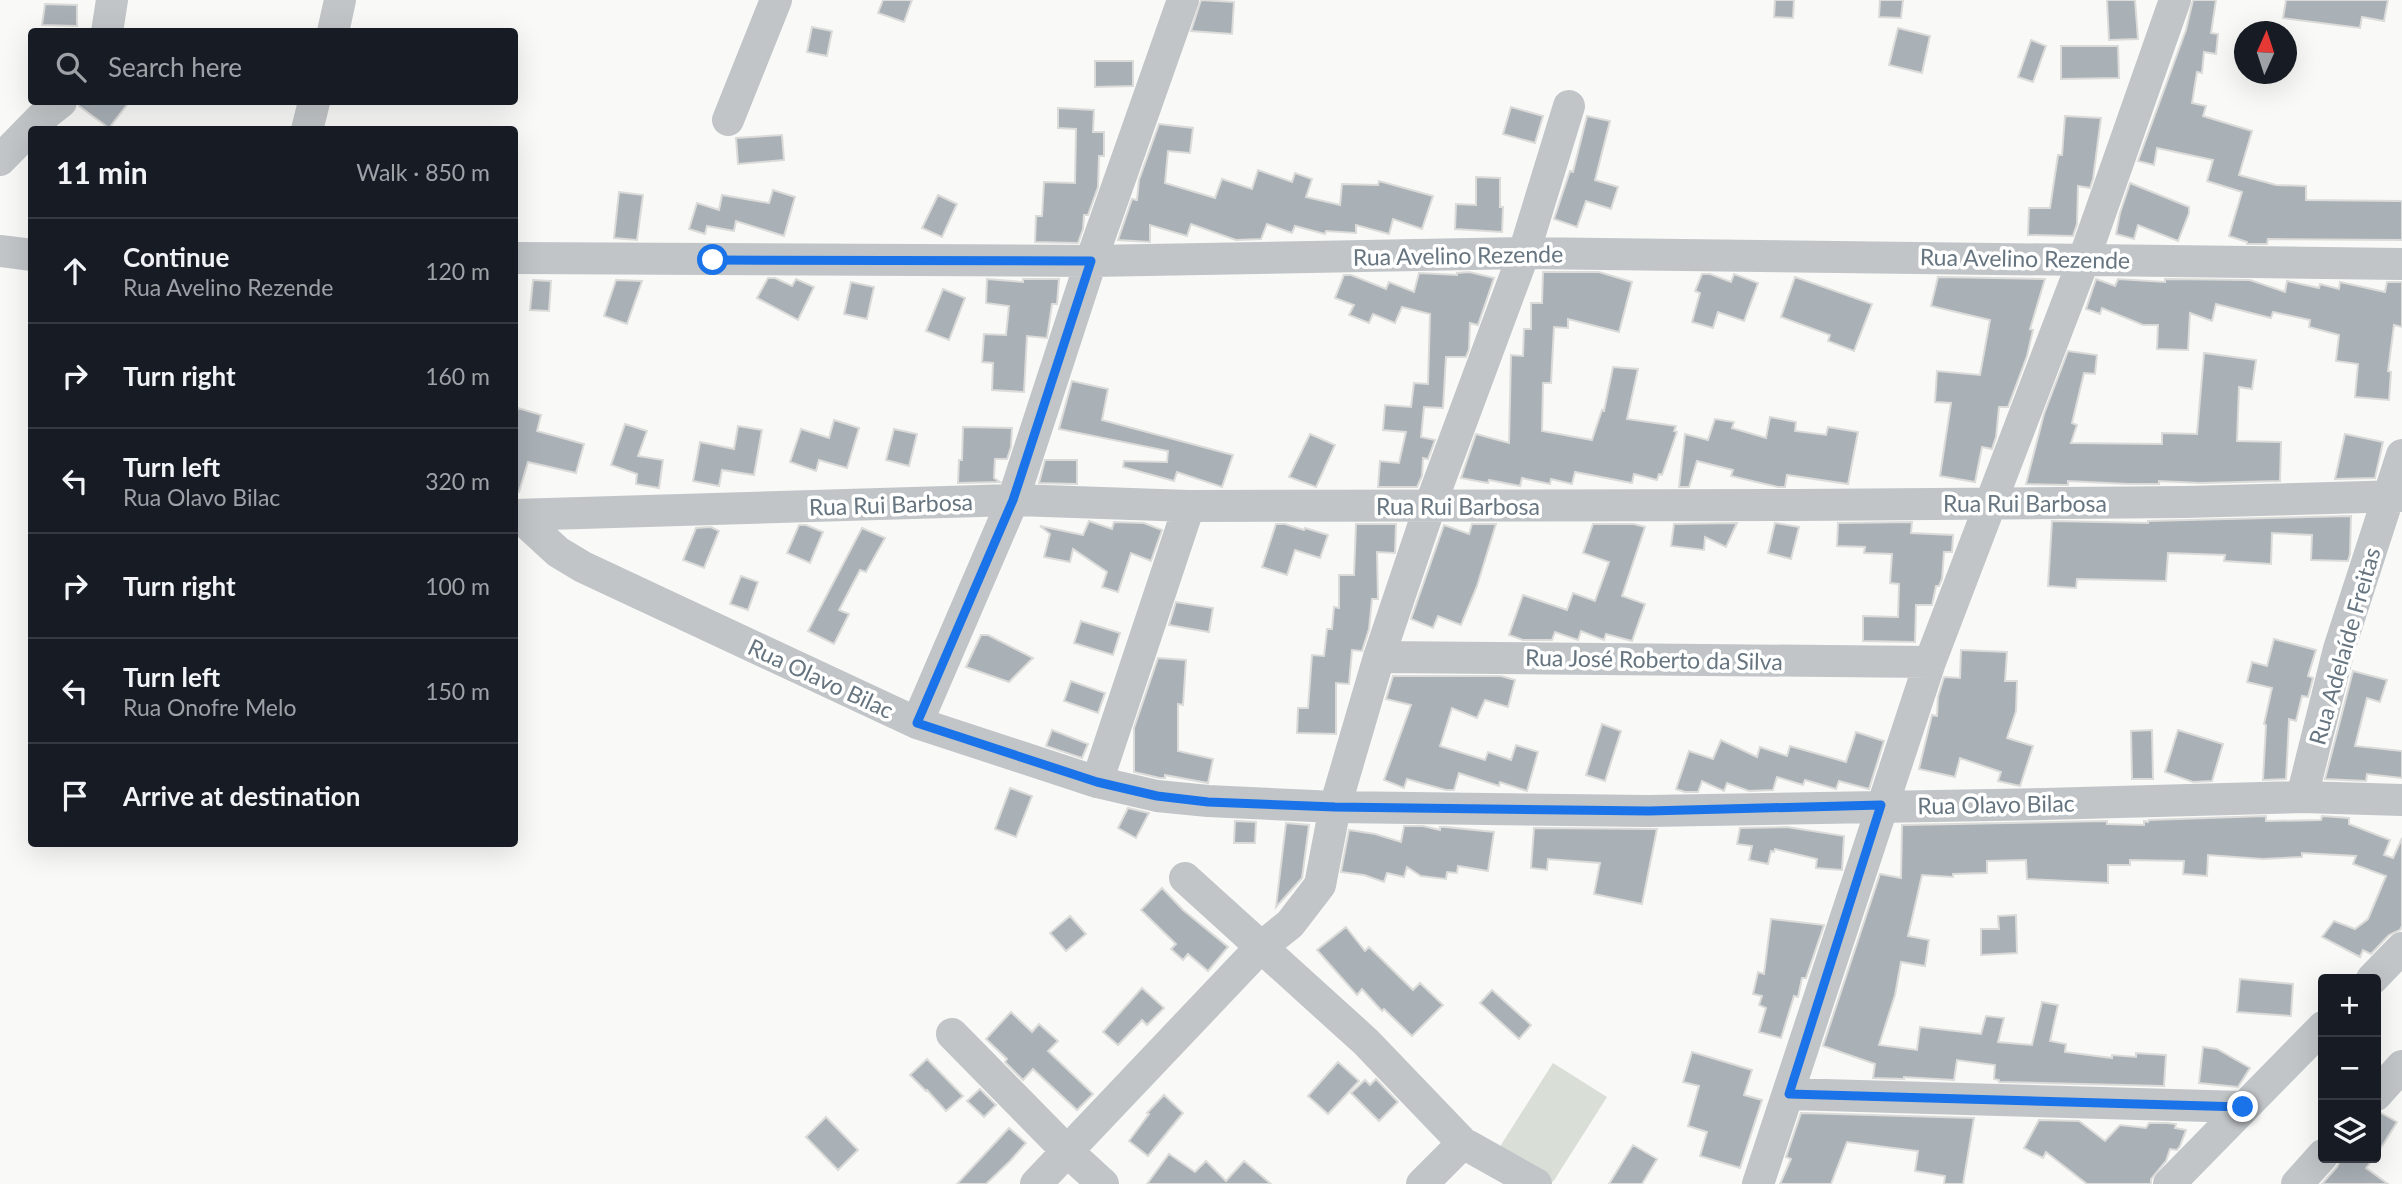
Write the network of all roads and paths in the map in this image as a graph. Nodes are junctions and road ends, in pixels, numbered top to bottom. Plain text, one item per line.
1 (112, 0) edge
2 (340, 0) edge
3 (776, 0) edge
4 (1183, 0) edge
5 (2175, 0) edge
6 (108, 28) edge
7 (334, 28) edge
8 (57, 105) edge
9 (313, 105) edge
10 (1569, 106) dead end
11 (729, 120) dead end
12 (33, 126) edge
13 (308, 126) edge
14 (28, 131) edge
15 (0, 160) edge
16 (0, 251) edge
17 (1524, 253) junction
18 (28, 254) edge
19 (518, 258) edge
20 (2084, 258) junction
21 (1091, 261) junction
22 (2402, 264) edge
23 (2402, 455) edge
24 (2396, 496) edge
25 (1013, 500) junction
26 (1991, 503) junction
27 (1189, 506) junction
28 (1430, 506) junction
29 (518, 516) edge
30 (518, 517) edge
31 (1379, 657) junction
32 (1930, 662) junction
33 (917, 723) junction
34 (1097, 782) junction
35 (2302, 797) junction
36 (2402, 800) edge
37 (1881, 805) junction
38 (1335, 807) junction
39 (1185, 878) dead end
40 (1259, 948) junction
41 (2402, 948) edge
42 (2377, 974) edge
43 (2318, 1032) edge
44 (952, 1034) dead end
45 (2402, 1066) edge
46 (2381, 1090) edge
47 (1789, 1094) junction
48 (2243, 1107) junction
49 (1463, 1143) junction
50 (1067, 1151) junction
51 (2318, 1161) edge
52 (1036, 1184) edge
53 (1103, 1184) edge
54 (1422, 1184) edge
55 (1536, 1184) edge
56 (1758, 1184) edge
57 (2169, 1184) edge
58 (2297, 1184) edge

1 - 6 street
2 - 7 street
3 - 11 street
4 - 21 street
5 - 20 street
8 - 12 street
9 - 13 street
10 - 17 street
14 - 15 street
16 - 18 street
17 - 20 street, Rua Avelino Rezende
17 - 21 street, Rua Avelino Rezende
17 - 28 street
19 - 21 street, Rua Avelino Rezende
20 - 22 street, Rua Avelino Rezende
20 - 26 street
21 - 25 street
23 - 24 street, Rua Adelaíde Freitas
24 - 26 street, Rua Rui Barbosa
24 - 35 street, Rua Adelaíde Freitas
25 - 27 street, Rua Rui Barbosa
25 - 29 street, Rua Rui Barbosa
25 - 33 street
26 - 28 street, Rua Rui Barbosa
26 - 32 street
27 - 28 street, Rua Rui Barbosa
27 - 34 street
28 - 31 street
30 - 33 street, Rua Olavo Bilac
31 - 32 street, Rua José Roberto da Silva
31 - 38 street
32 - 37 street
33 - 34 street, Rua Olavo Bilac
34 - 38 street, Rua Olavo Bilac
35 - 36 street, Rua Olavo Bilac
35 - 37 street, Rua Olavo Bilac
37 - 38 street, Rua Olavo Bilac
37 - 47 street
38 - 40 street
39 - 40 street
40 - 49 street
40 - 50 street
41 - 42 street
43 - 48 street
44 - 50 street
45 - 46 street
47 - 48 street
47 - 56 street
48 - 57 street
49 - 54 street
49 - 55 street
50 - 52 street
50 - 53 street
51 - 58 street

